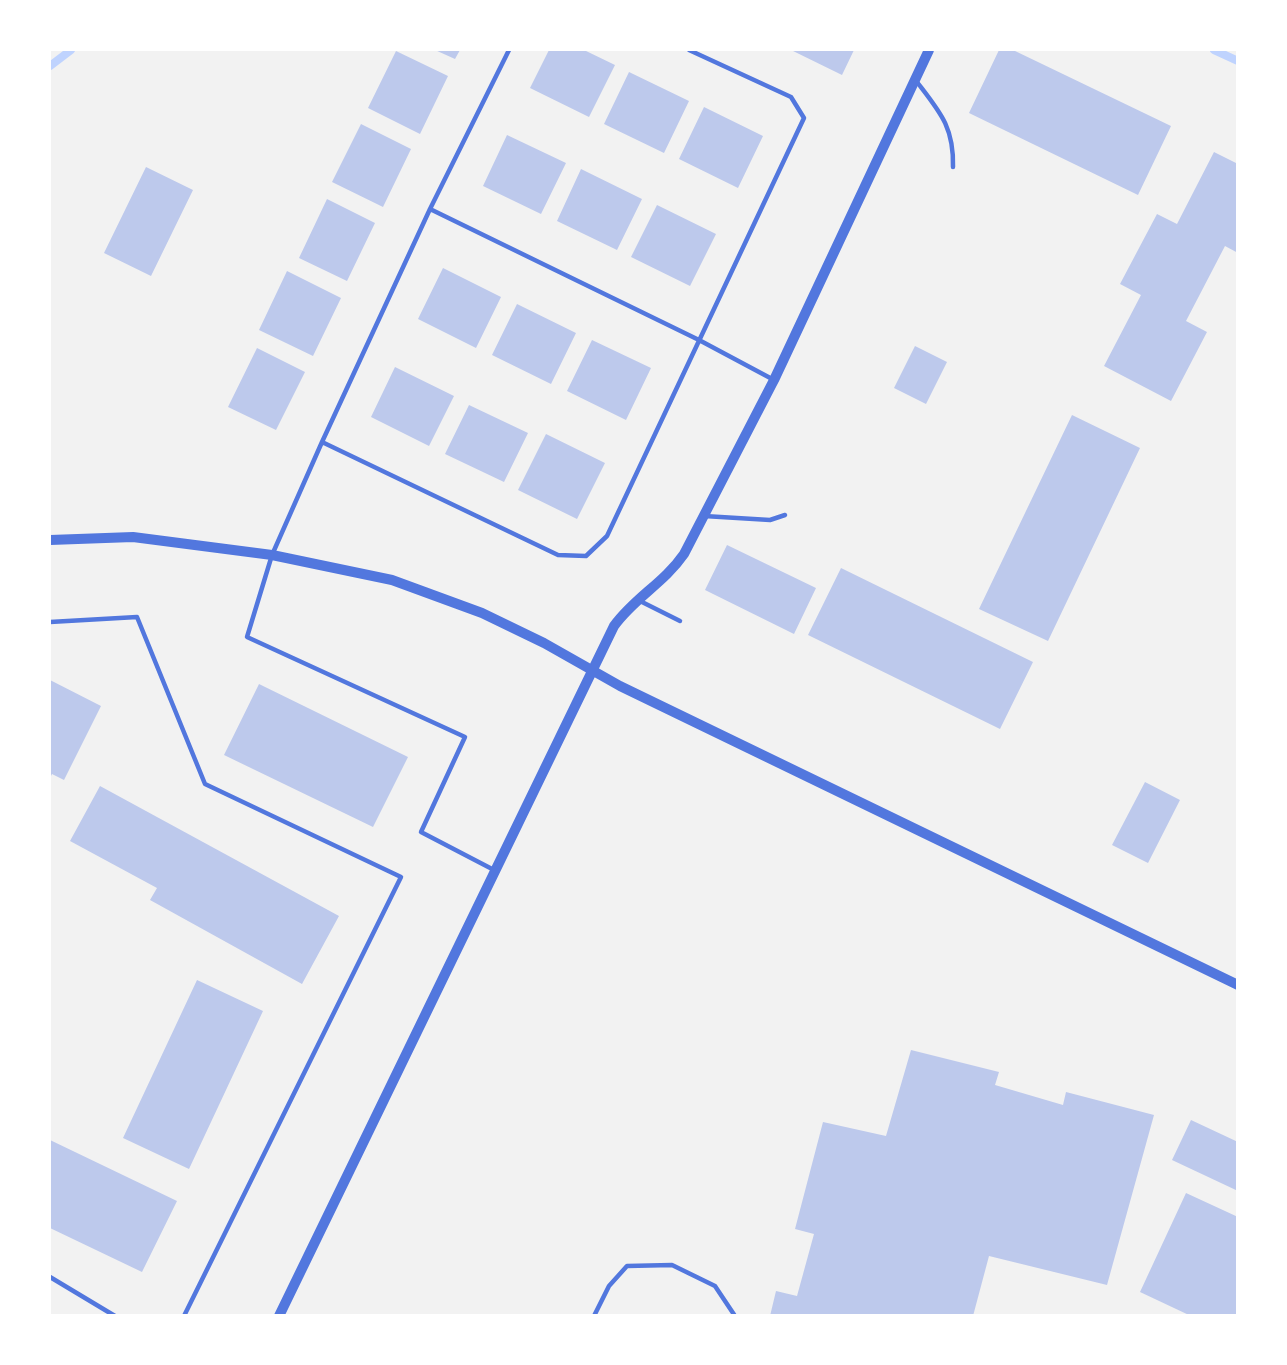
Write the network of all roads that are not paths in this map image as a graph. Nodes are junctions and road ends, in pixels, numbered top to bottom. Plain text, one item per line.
1 (509, 50) edge
2 (689, 50) edge
3 (929, 50) edge
4 (915, 80) junction
5 (953, 167) dead end
6 (430, 209) junction
7 (699, 340) junction
8 (774, 380) junction
9 (322, 442) junction
10 (785, 515) dead end
11 (704, 516) junction
12 (50, 540) edge
13 (272, 555) junction
14 (638, 600) junction
15 (680, 621) dead end
16 (50, 622) edge
17 (591, 669) junction
18 (494, 871) junction
19 (1238, 984) edge
20 (50, 1277) edge
21 (116, 1316) edge
22 (184, 1316) edge
23 (279, 1316) edge
24 (594, 1316) edge
25 (735, 1316) edge

1 - 6 lane
2 - 7 lane
3 - 4 street
4 - 5 lane
4 - 8 street
6 - 7 lane
6 - 9 lane
7 - 8 lane
7 - 9 lane
8 - 11 street
9 - 13 lane
10 - 11 lane
11 - 14 street
12 - 13 street
13 - 17 street
13 - 18 lane
14 - 15 lane
14 - 17 street
16 - 22 lane
17 - 18 street
17 - 19 street
18 - 23 street
20 - 21 lane
24 - 25 lane

